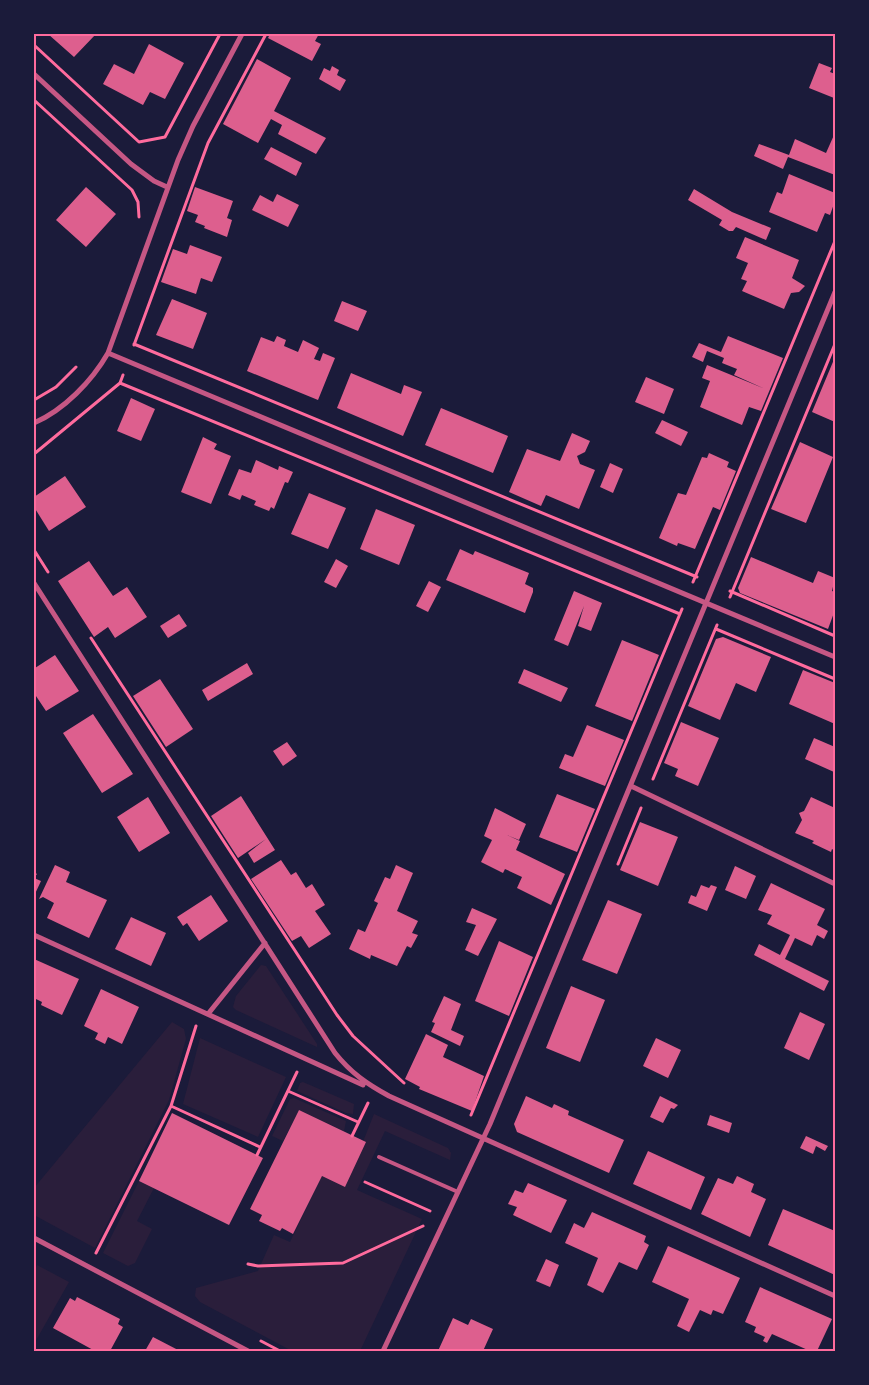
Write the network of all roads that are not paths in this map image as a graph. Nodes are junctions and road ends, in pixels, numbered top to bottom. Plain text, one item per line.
1 (242, 34) edge
2 (34, 74) edge
3 (167, 187) junction
4 (835, 292) edge
5 (108, 353) junction
6 (34, 423) edge
7 (34, 583) edge
8 (707, 602) junction
9 (835, 657) edge
10 (631, 786) junction
11 (835, 884) edge
12 (34, 935) edge
13 (265, 943) junction
14 (208, 1014) junction
15 (389, 1096) junction
16 (483, 1139) junction
17 (379, 1157) dead end
18 (458, 1192) junction
19 (34, 1238) edge
20 (835, 1296) edge
21 (248, 1351) edge
22 (383, 1351) edge

1 - 3 street
2 - 3 street
3 - 5 street
4 - 8 street
5 - 6 street
5 - 8 street
7 - 13 street
8 - 9 street
8 - 10 street
10 - 11 street
10 - 16 street
12 - 14 street
13 - 14 street
13 - 15 street
14 - 15 street
15 - 16 street
16 - 18 street
16 - 20 street
17 - 18 lane
18 - 22 street
19 - 21 street

